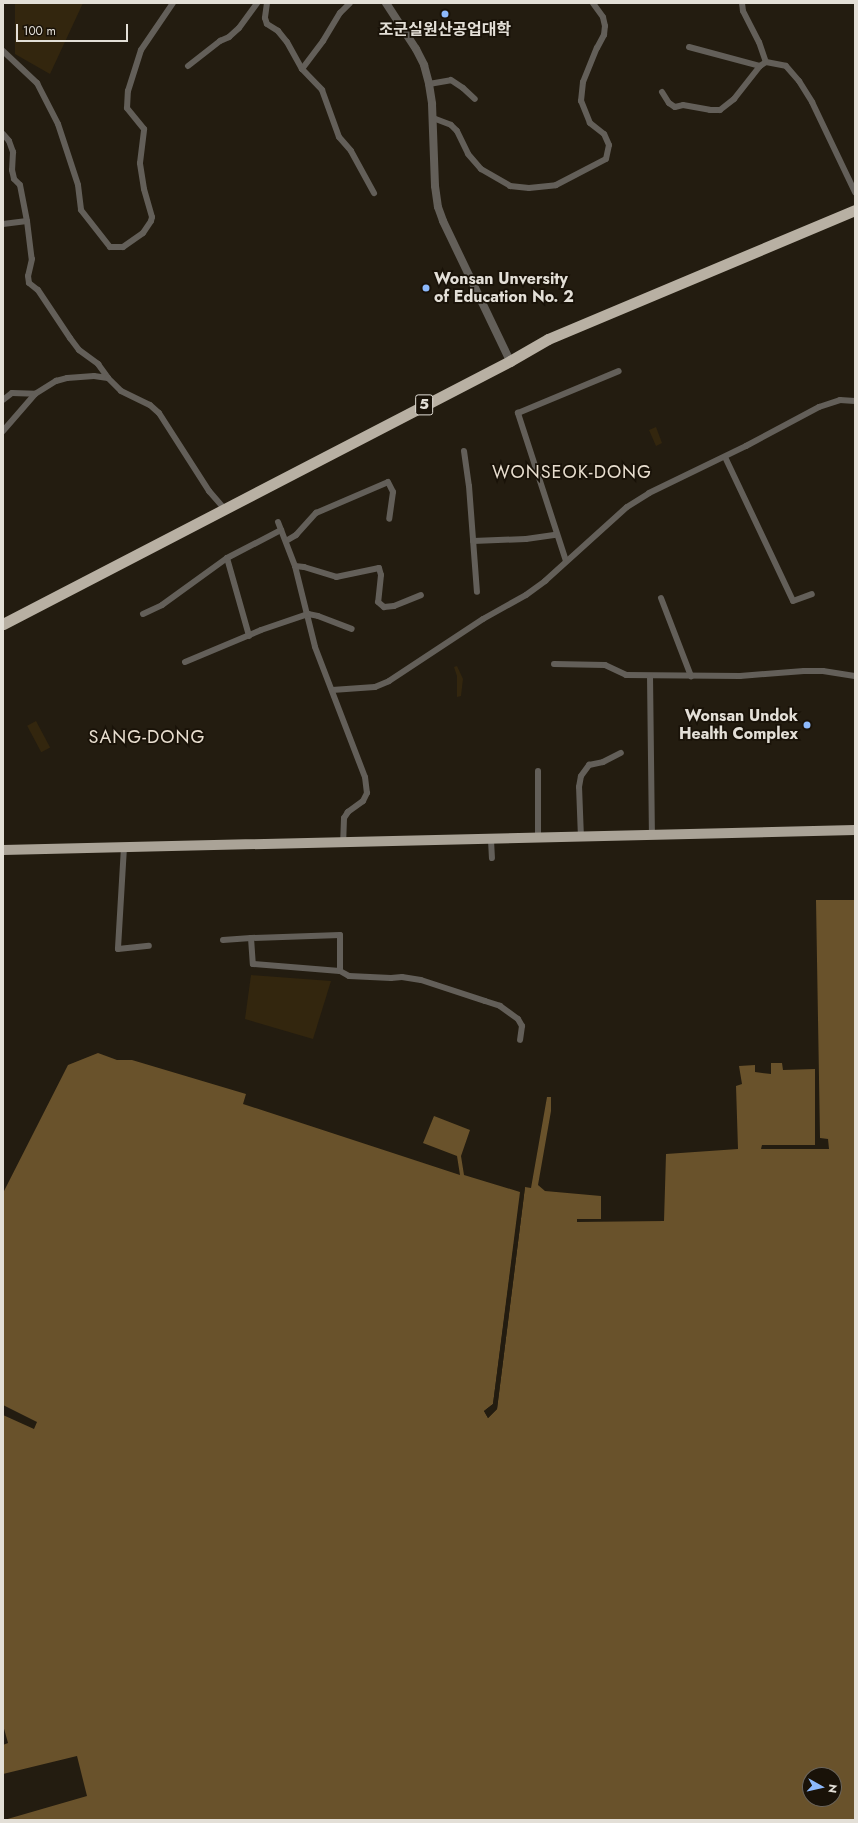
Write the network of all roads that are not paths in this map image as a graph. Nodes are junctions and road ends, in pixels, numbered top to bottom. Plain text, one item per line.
1 (174, 3) edge
2 (256, 3) edge
3 (268, 3) edge
4 (350, 3) edge
5 (386, 3) edge
6 (593, 3) edge
7 (742, 3) edge
8 (689, 46) dead end
9 (3, 51) edge
10 (763, 64) junction
11 (188, 66) dead end
12 (302, 69) junction
13 (429, 84) junction
14 (662, 92) dead end
15 (474, 99) dead end
16 (433, 118) junction
17 (3, 134) edge
18 (855, 192) edge
19 (374, 193) dead end
20 (855, 210) edge
21 (27, 221) junction
22 (3, 224) edge
23 (510, 361) junction
24 (619, 371) dead end
25 (108, 378) junction
26 (35, 394) junction
27 (3, 400) edge
28 (855, 401) edge
29 (3, 431) edge
30 (464, 451) dead end
31 (725, 457) junction
32 (224, 508) junction
33 (389, 519) dead end
34 (278, 522) dead end
35 (280, 530) junction
36 (556, 535) junction
37 (286, 541) junction
38 (473, 541) junction
39 (227, 558) junction
40 (566, 561) junction
41 (295, 566) junction
42 (477, 592) dead end
43 (812, 594) dead end
44 (421, 595) dead end
45 (661, 598) dead end
46 (143, 614) dead end
47 (308, 614) junction
48 (3, 624) edge
49 (352, 629) dead end
50 (249, 636) junction
51 (185, 662) dead end
52 (554, 664) dead end
53 (650, 676) junction
54 (692, 676) junction
55 (855, 676) edge
56 (332, 690) junction
57 (620, 753) dead end
58 (538, 771) dead end
59 (855, 830) edge
60 (652, 836) junction
61 (581, 838) junction
62 (538, 839) junction
63 (491, 840) junction
64 (343, 843) junction
65 (124, 847) junction
66 (3, 850) edge
67 (492, 858) dead end
68 (251, 938) junction
69 (223, 940) dead end
70 (149, 946) dead end
71 (340, 972) junction
72 (520, 1040) dead end

1 - 9 street
2 - 11 street
3 - 12 street
4 - 12 street
5 - 13 street
6 - 16 street
7 - 10 street
8 - 10 street
10 - 14 street
10 - 18 street
12 - 19 street
13 - 15 street
13 - 16 street
16 - 23 street
17 - 21 street
20 - 23 highway, 5
21 - 22 street
21 - 25 street
23 - 32 highway, 5
24 - 36 street
25 - 26 street
25 - 32 street
26 - 27 street
26 - 29 street
28 - 31 street
30 - 38 street
31 - 40 street
31 - 43 street
32 - 48 highway, 5
33 - 37 street
34 - 35 street
35 - 37 street
35 - 39 street
36 - 38 street
36 - 40 street
37 - 41 street
38 - 42 street
39 - 46 street
39 - 50 street
40 - 56 street
41 - 44 street
41 - 47 street
45 - 54 street
47 - 49 street
47 - 50 street
47 - 56 street
50 - 51 street
52 - 53 street
53 - 54 street
53 - 60 street
54 - 55 street
56 - 64 street
57 - 61 street
58 - 62 street
59 - 60 main road
60 - 61 main road
61 - 62 main road
62 - 63 main road
63 - 64 main road
63 - 67 street
64 - 65 main road
65 - 66 main road
65 - 70 street
68 - 69 street
68 - 71 street
68 - 71 street
71 - 72 street

